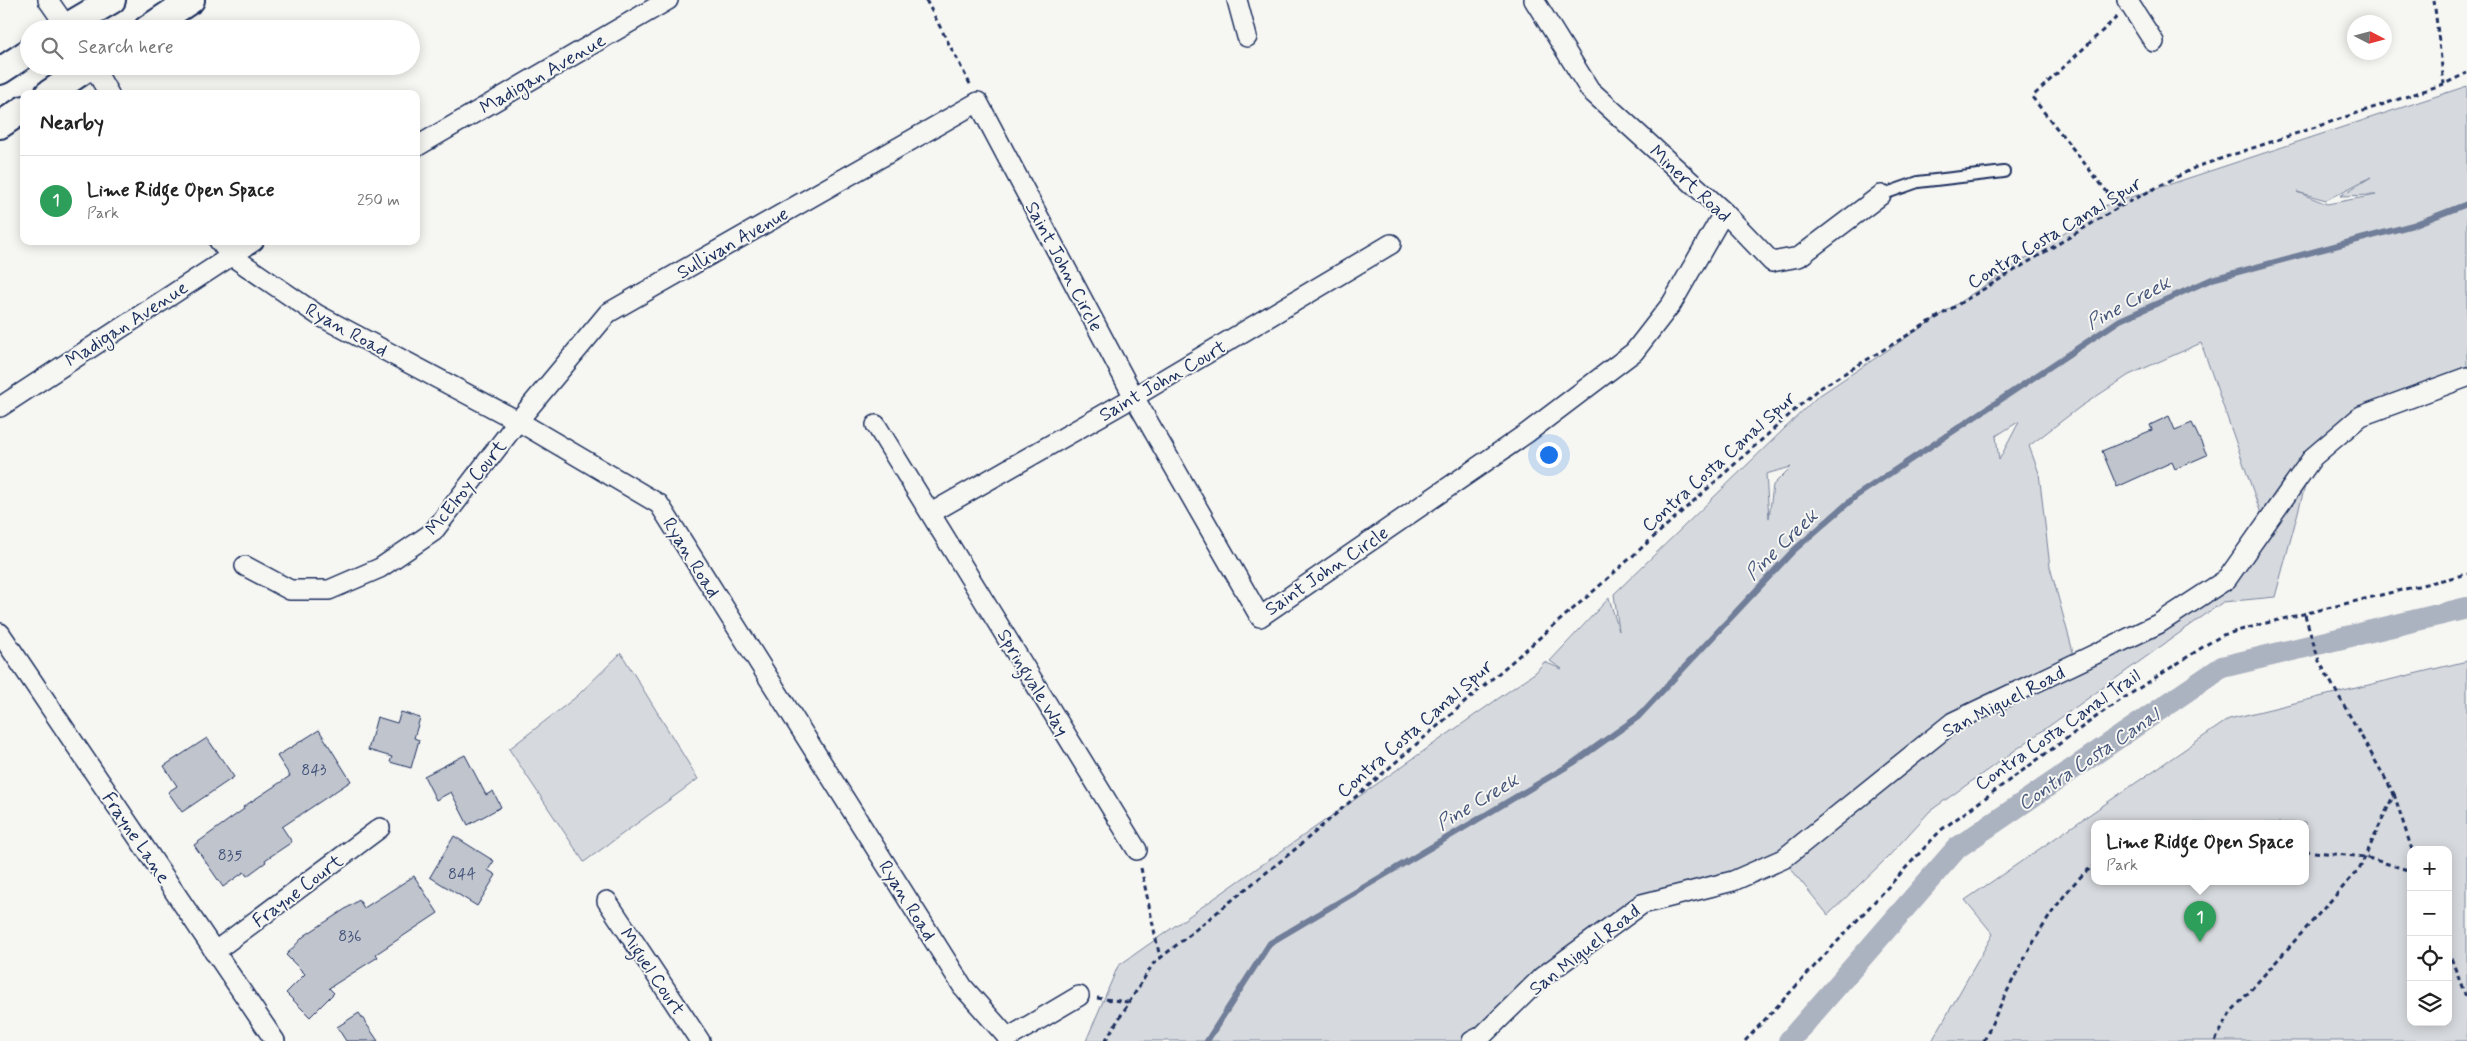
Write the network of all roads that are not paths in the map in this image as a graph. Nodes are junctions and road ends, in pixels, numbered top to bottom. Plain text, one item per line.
1 (48, 0) edge
2 (112, 0) edge
3 (190, 0) edge
4 (668, 0) edge
5 (1237, 0) edge
6 (1534, 0) edge
7 (2128, 2) edge
8 (61, 20) edge
9 (79, 20) edge
10 (160, 20) edge
11 (1247, 37) dead end
12 (2154, 42) dead end
13 (20, 58) edge
14 (0, 71) edge
15 (77, 75) edge
16 (97, 75) edge
17 (54, 90) edge
18 (106, 90) edge
19 (978, 102) joint
20 (20, 112) edge
21 (0, 125) edge
22 (420, 145) edge
23 (2004, 172) dead end
24 (1881, 195) joint
25 (1724, 212) junction
26 (1392, 244) dead end
27 (237, 245) edge
28 (225, 248) edge
29 (2467, 377) edge
30 (1134, 397) junction
31 (0, 407) edge
32 (518, 420) junction
33 (876, 425) dead end
34 (931, 513) junction
35 (245, 566) dead end
36 (0, 633) edge
37 (380, 828) dead end
38 (1137, 850) road end
39 (607, 901) dead end
40 (214, 952) junction
41 (1079, 996) road end
42 (275, 1041) edge
43 (700, 1041) edge
44 (1472, 1041) edge

1 - 8 street
2 - 9 street
3 - 10 street
4 - 22 street, Madigan Avenue
5 - 11 street
6 - 25 street, Minert Road
7 - 12 street
13 - 14 street
15 - 17 street
16 - 18 street
19 - 30 street, Saint John Circle
19 - 32 street, Sullivan Avenue
20 - 21 street
23 - 24 lane
24 - 25 street, Minert Road
25 - 30 street, Saint John Circle
26 - 30 street, Saint John Court
27 - 28 street, Madigan Avenue
28 - 31 street, Madigan Avenue
28 - 32 street, Ryan Road
29 - 44 street, San Miguel Road
30 - 34 street, Saint John Court
32 - 35 street, McElroy Court
32 - 41 street, Ryan Road
33 - 34 street, Springvale Way
34 - 38 street, Springvale Way
36 - 40 street, Frayne Lane
37 - 40 street, Frayne Court
39 - 43 street, Miguel Court
40 - 42 street, Frayne Lane

